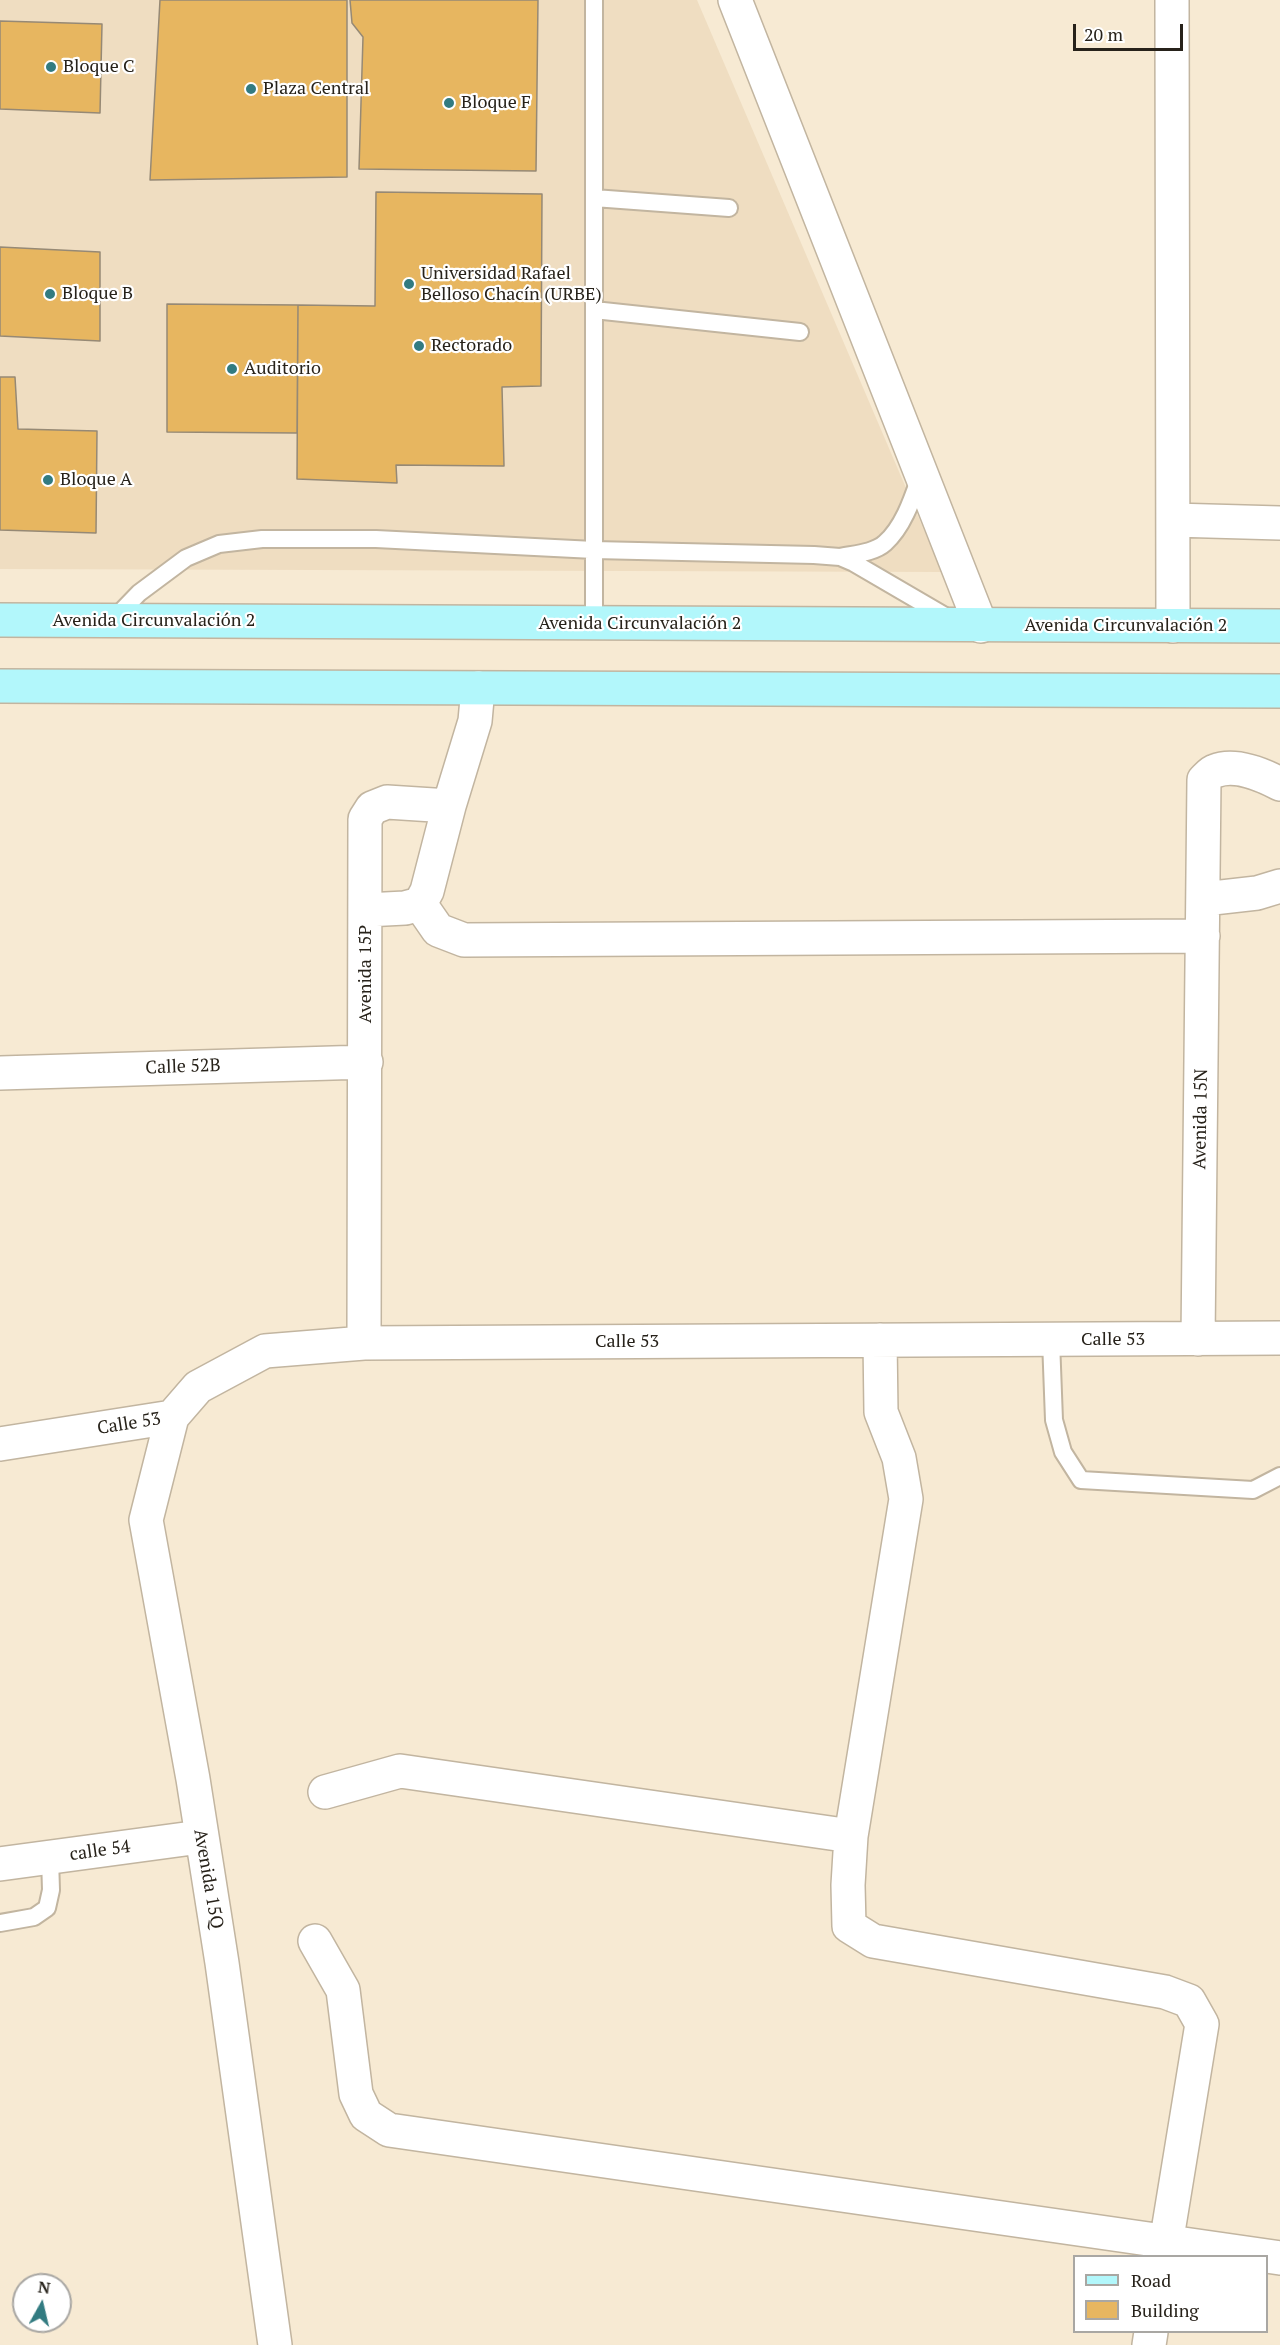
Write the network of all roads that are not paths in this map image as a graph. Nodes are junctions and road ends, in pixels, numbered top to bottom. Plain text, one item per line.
1 (594, 0) edge
2 (735, 0) edge
3 (1172, 0) edge
4 (594, 198) junction
5 (729, 207) dead end
6 (594, 310) junction
7 (800, 332) dead end
8 (921, 473) junction
9 (1173, 520) junction
10 (1280, 523) edge
11 (594, 550) junction
12 (840, 557) junction
13 (0, 620) edge
14 (112, 621) junction
15 (594, 624) junction
16 (971, 626) junction
17 (1173, 626) junction
18 (1280, 626) edge
19 (0, 686) edge
20 (478, 688) junction
21 (1280, 691) edge
22 (1280, 784) edge
23 (449, 806) junction
24 (1280, 886) edge
25 (1204, 899) junction
26 (420, 904) junction
27 (366, 910) junction
28 (1203, 936) junction
29 (366, 1062) junction
30 (0, 1073) edge
31 (1280, 1338) edge
32 (1198, 1339) junction
33 (880, 1340) junction
34 (1051, 1340) junction
35 (364, 1343) junction
36 (172, 1417) junction
37 (0, 1444) edge
38 (1280, 1476) edge
39 (325, 1792) dead end
40 (851, 1836) junction
41 (201, 1837) junction
42 (50, 1858) junction
43 (0, 1864) edge
44 (0, 1923) edge
45 (315, 1941) dead end
46 (1165, 2249) edge
47 (1242, 2255) edge
48 (271, 2344) edge

1 - 4 lane
2 - 8 street
3 - 9 street
4 - 5 lane
4 - 6 lane
6 - 7 lane
6 - 11 lane
8 - 12 lane
8 - 16 street
9 - 10 street
9 - 17 street
11 - 12 lane
11 - 14 lane
11 - 15 lane
12 - 16 lane
13 - 14 main road, Avenida Circunvalación 2
14 - 15 main road, Avenida Circunvalación 2
15 - 16 main road, Avenida Circunvalación 2
16 - 17 main road, Avenida Circunvalación 2
17 - 18 main road, Avenida Circunvalación 2
19 - 20 main road
20 - 21 main road
20 - 23 street
22 - 25 street, Avenida 15N
23 - 26 street
23 - 27 street, Avenida 15P
24 - 25 street
25 - 28 street, Avenida 15N
26 - 27 street
26 - 28 street
27 - 29 street, Avenida 15P
28 - 32 street, Avenida 15N
29 - 30 street, Calle 52B
29 - 35 street, Avenida 15P
31 - 32 street, Calle 53
32 - 34 street, Calle 53
33 - 34 street, Calle 53
33 - 35 street, Calle 53
33 - 40 street
34 - 38 lane
35 - 36 street, Calle 53
36 - 37 street, Calle 53
36 - 41 street, Avenida 15Q
39 - 40 street
40 - 46 street
41 - 42 street, calle 54
41 - 48 street, Avenida 15Q
42 - 43 street, calle 54
42 - 44 lane
45 - 46 street
46 - 47 street

